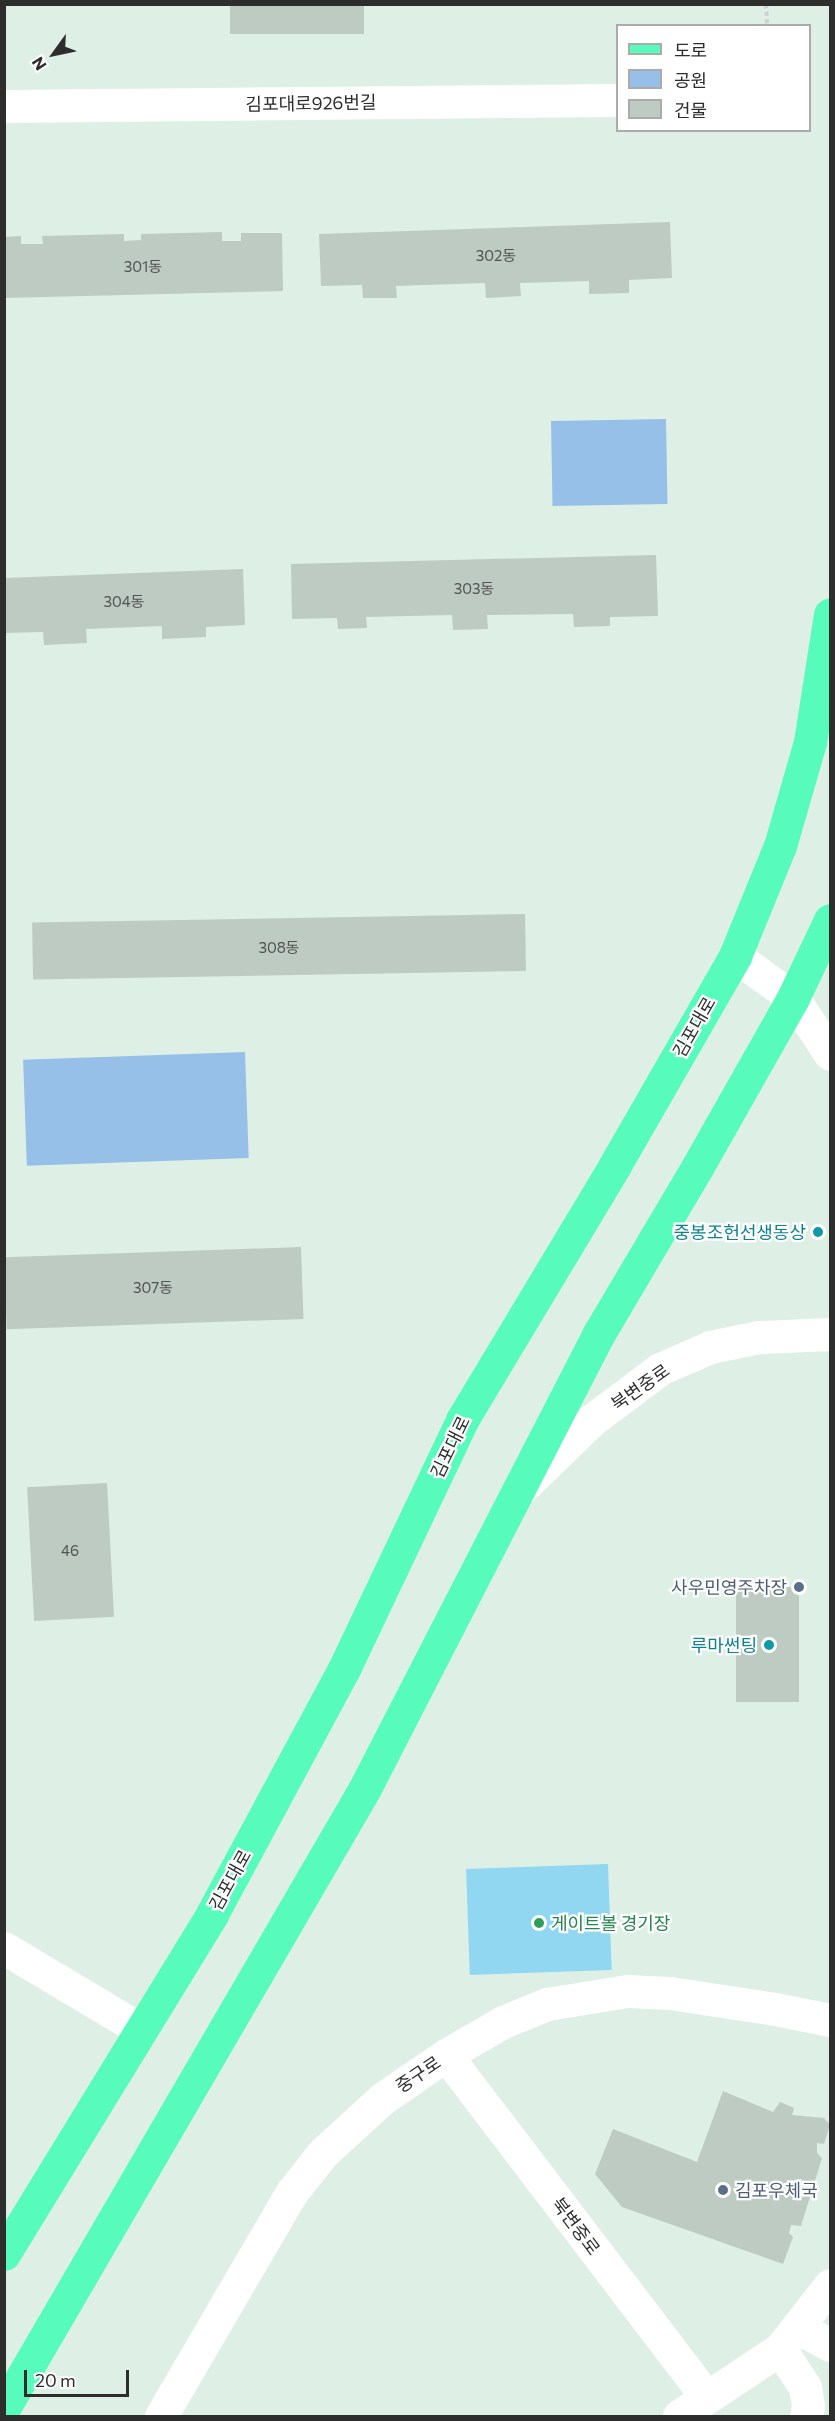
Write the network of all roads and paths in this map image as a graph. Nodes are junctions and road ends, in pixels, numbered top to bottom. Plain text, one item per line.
1 (766, 4) edge
2 (767, 24) edge
3 (616, 100) edge
4 (4, 106) edge
5 (831, 615) edge
6 (831, 920) edge
7 (735, 956) junction
8 (793, 998) junction
9 (831, 1054) edge
10 (831, 1334) edge
11 (514, 1496) junction
12 (4, 1948) edge
13 (831, 2020) edge
14 (140, 2029) junction
15 (446, 2055) junction
16 (4, 2254) edge
17 (831, 2285) edge
18 (790, 2338) junction
19 (831, 2345) edge
20 (706, 2397) junction
21 (4, 2408) edge
22 (161, 2416) edge
23 (679, 2416) edge
24 (806, 2416) edge

1 - 2 path
3 - 4 street, 김포대로926번길
5 - 7 main road, 김포대로
6 - 8 main road
7 - 8 street
7 - 14 main road, 김포대로
8 - 9 street
8 - 11 main road
10 - 11 street, 북변중로
11 - 21 main road
12 - 14 street
13 - 15 street, 중구로
14 - 16 main road, 김포대로
15 - 20 street, 북변중로
15 - 22 street, 중구로
17 - 18 street
18 - 19 street
18 - 20 street
18 - 24 street
20 - 23 street

